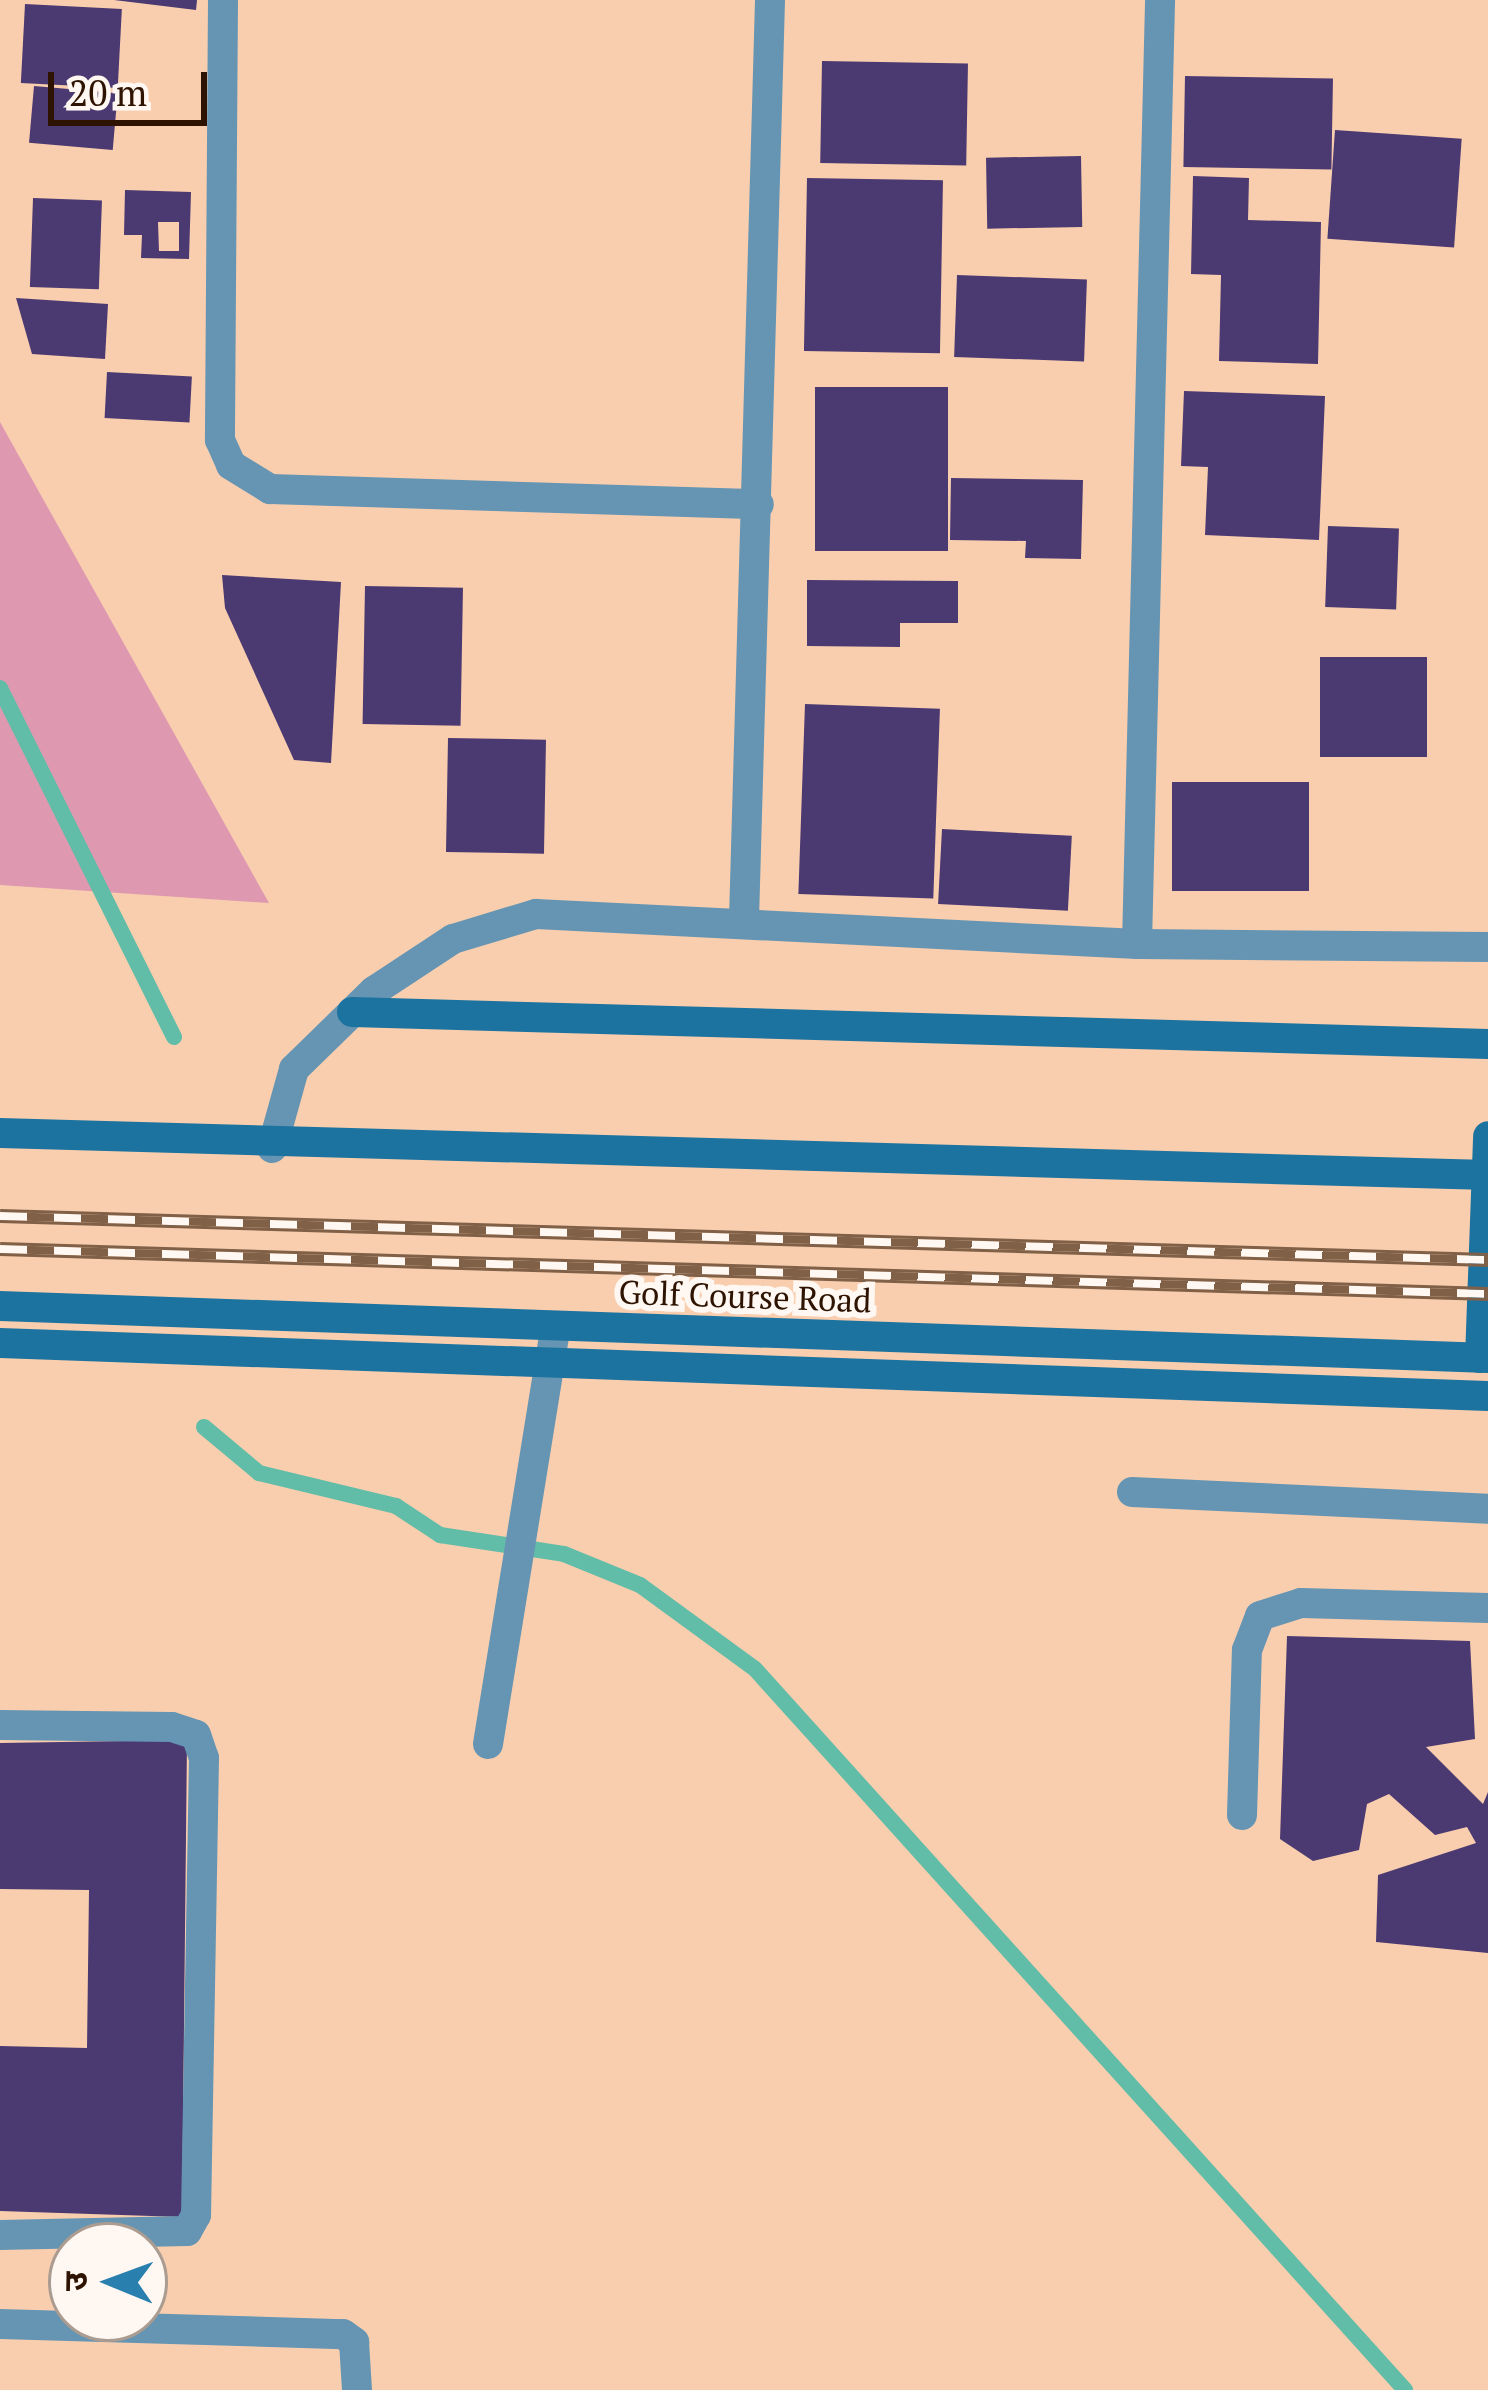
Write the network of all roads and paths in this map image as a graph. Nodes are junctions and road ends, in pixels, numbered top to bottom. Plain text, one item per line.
1 (223, 0) edge
2 (770, 0) edge
3 (1160, 0) edge
4 (759, 504) junction
5 (743, 920) junction
6 (1137, 944) junction
7 (1488, 947) edge
8 (352, 1012) junction
9 (1488, 1044) edge
10 (0, 1132) edge
11 (1488, 1136) edge
12 (272, 1148) junction
13 (1486, 1175) edge
14 (0, 1306) edge
15 (556, 1326) junction
16 (0, 1343) edge
17 (1484, 1358) edge
18 (550, 1362) junction
19 (1488, 1396) edge
20 (1132, 1492) dead end
21 (1488, 1509) edge
22 (1488, 1608) edge
23 (0, 1725) edge
24 (488, 1744) dead end
25 (1242, 1815) dead end
26 (0, 2235) edge
27 (0, 2324) edge
28 (357, 2390) edge

1 - 4 street
2 - 4 street
3 - 6 street
4 - 5 street
5 - 6 street
5 - 8 street
6 - 7 street
8 - 9 main road
8 - 12 street
10 - 12 main road
11 - 13 main road
12 - 13 main road
13 - 17 main road
14 - 15 main road, Golf Course Road
15 - 17 main road, Golf Course Road
15 - 18 street
16 - 18 main road
18 - 19 main road
18 - 24 street
20 - 21 street
22 - 25 street
23 - 26 street
27 - 28 street

